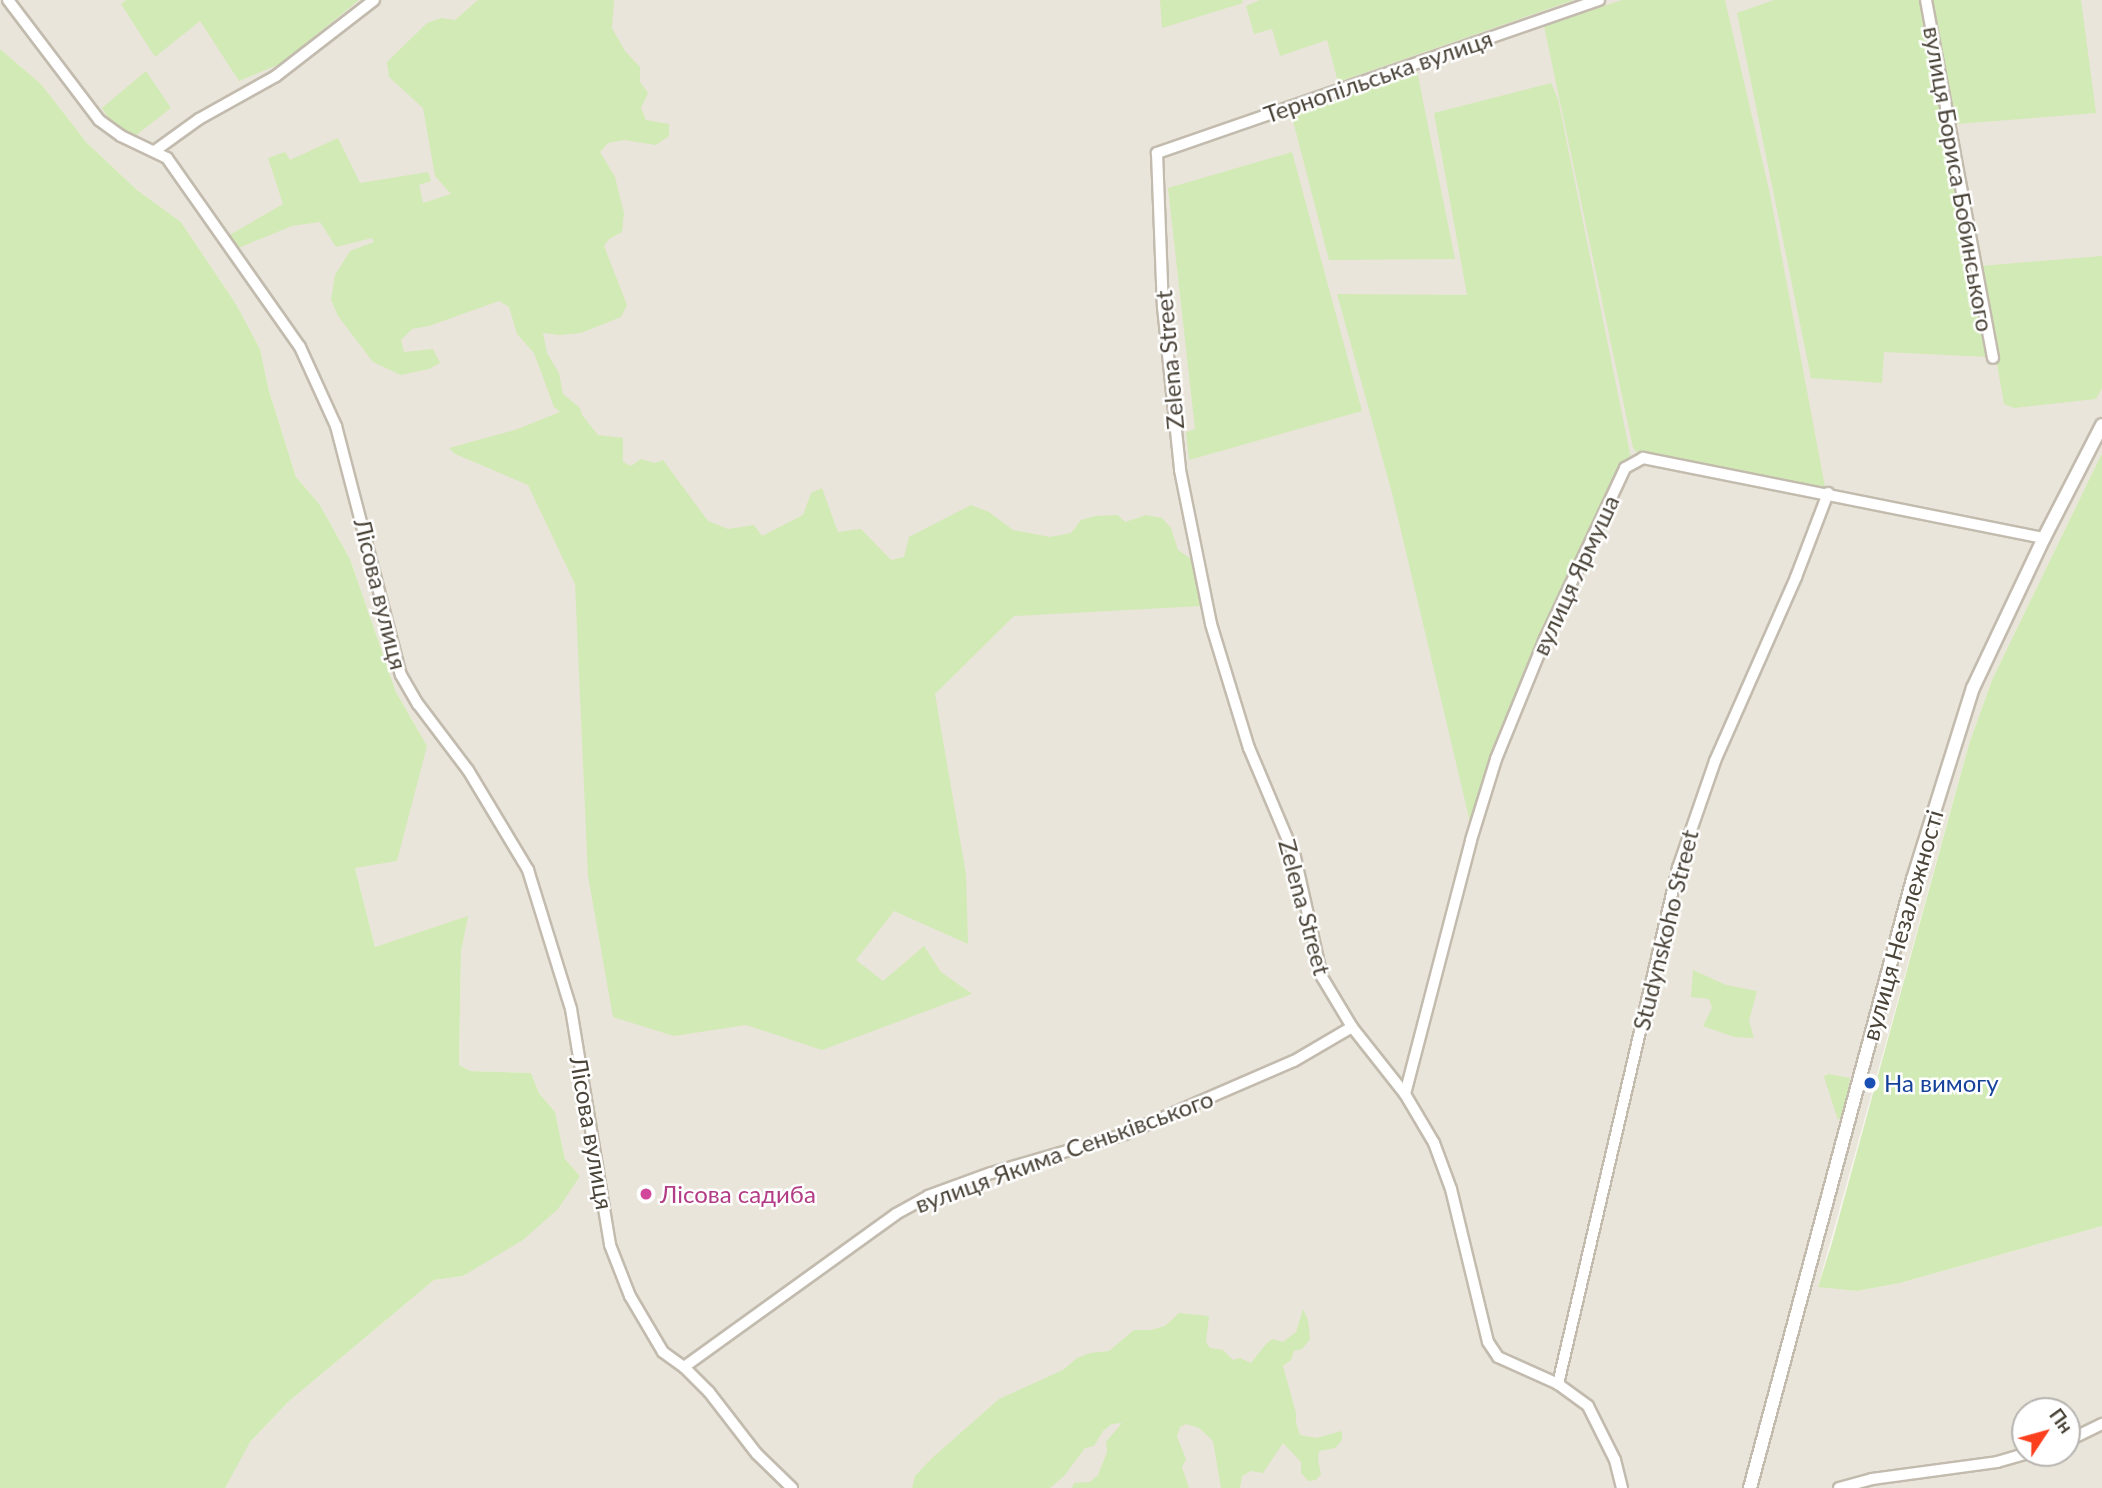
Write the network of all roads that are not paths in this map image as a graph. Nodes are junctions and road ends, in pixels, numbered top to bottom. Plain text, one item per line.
1 (8, 0) edge
2 (374, 0) edge
3 (1599, 0) edge
4 (1926, 0) edge
5 (156, 150) junction
6 (1157, 153) joint
7 (1993, 358) dead end
8 (2102, 425) edge
9 (1828, 493) junction
10 (2044, 538) junction
11 (1352, 1027) junction
12 (1405, 1094) junction
13 (684, 1367) junction
14 (1558, 1384) junction
15 (2102, 1424) edge
16 (2081, 1434) edge
17 (2011, 1458) edge
18 (792, 1488) edge
19 (1622, 1488) edge
20 (1750, 1488) edge
21 (1839, 1488) edge

1 - 5 street, Лісова вулиця
2 - 5 street
3 - 6 street, Тернопільська вулиця
4 - 7 street, вулиця Бориса Бобинського
5 - 13 street, Лісова вулиця
6 - 11 street, Zelena Street
8 - 10 street, вулиця Незалежності
9 - 10 street, вулиця Ярмуша
9 - 12 street, вулиця Ярмуша
9 - 14 street, Studynskoho Street
10 - 20 street, вулиця Незалежності
11 - 12 street, Zelena Street
11 - 13 street, вулиця Якима Сеньківського
12 - 14 street, Zelena Street
13 - 18 street, Лісова вулиця
14 - 19 street, Zelena Street
15 - 16 street
17 - 21 street

